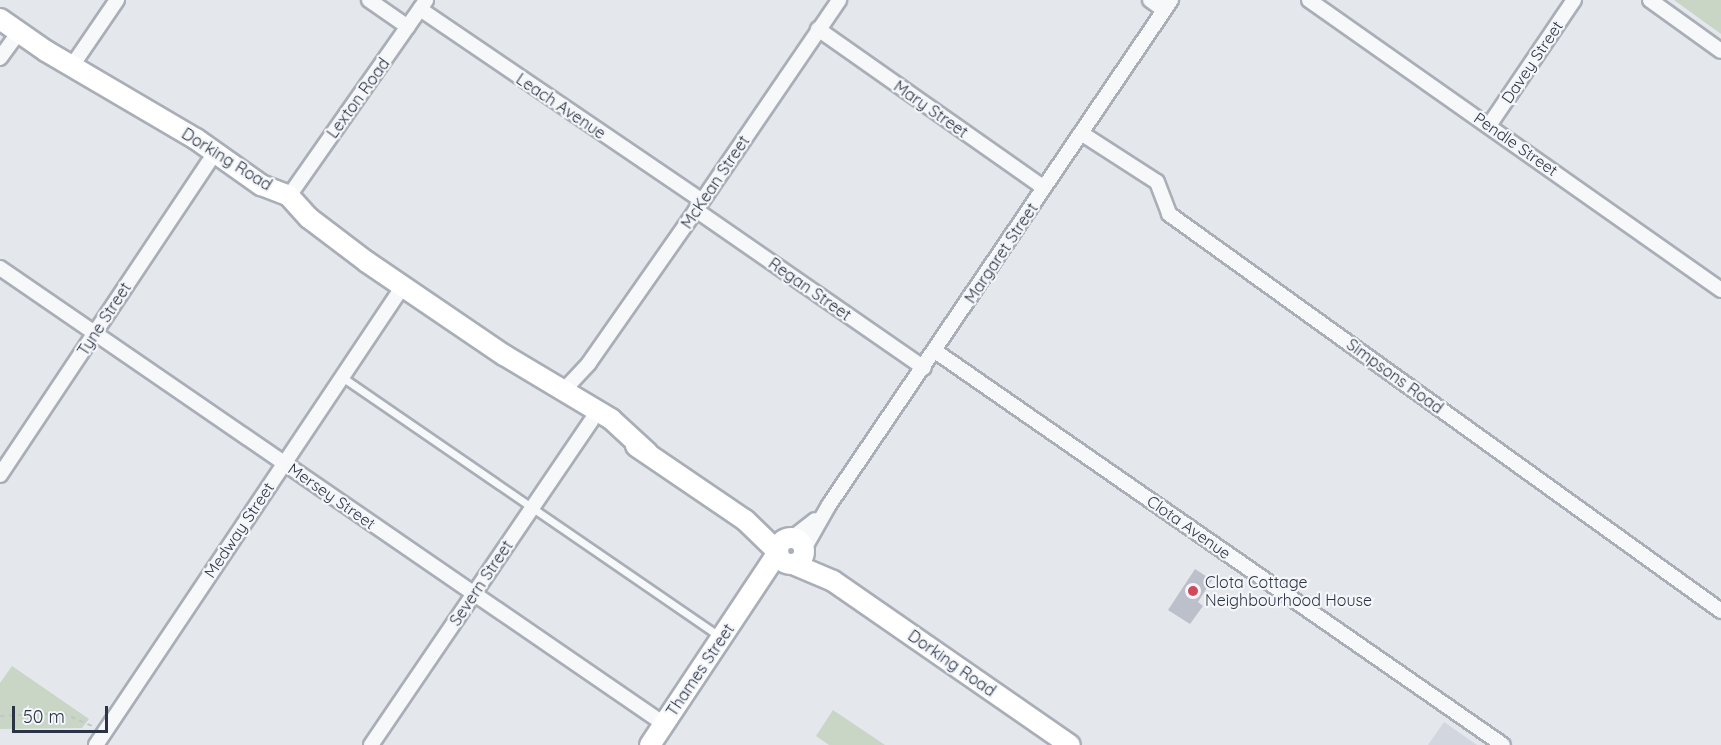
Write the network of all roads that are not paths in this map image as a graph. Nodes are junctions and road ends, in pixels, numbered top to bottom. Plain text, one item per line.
1 (117, 0) edge
2 (369, 0) edge
3 (838, 0) edge
4 (1149, 0) edge
5 (1574, 0) edge
6 (1650, 0) edge
7 (1312, 1) edge
8 (0, 4) edge
9 (423, 5) edge
10 (1168, 5) edge
11 (0, 19) edge
12 (408, 27) junction
13 (818, 29) junction
14 (19, 32) junction
15 (1721, 51) edge
16 (0, 58) edge
17 (74, 62) junction
18 (139, 106) junction
19 (1490, 124) junction
20 (1081, 133) junction
21 (209, 162) junction
22 (1044, 188) junction
23 (289, 196) junction
24 (699, 206) junction
25 (367, 262) junction
26 (0, 268) edge
27 (403, 286) junction
28 (1721, 290) edge
29 (95, 333) junction
30 (935, 351) junction
31 (504, 355) junction
32 (924, 368) junction
33 (342, 377) junction
34 (570, 392) junction
35 (591, 421) junction
36 (648, 453) junction
37 (284, 463) junction
38 (0, 475) edge
39 (533, 507) junction
40 (791, 551) junction
41 (473, 595) junction
42 (1721, 611) edge
43 (721, 638) junction
44 (664, 724) junction
45 (96, 745) edge
46 (371, 745) edge
47 (650, 745) edge
48 (1070, 745) edge
49 (1503, 745) edge

1 - 17 street
2 - 12 street
3 - 13 street, McKean Street
4 - 10 street
5 - 19 street, Davey Street
6 - 15 street
7 - 19 street, Pendle Street
8 - 17 main road, Dorking Road
9 - 12 street, Lexton Road
9 - 24 street, Leach Avenue
10 - 20 street, Margaret Street
11 - 14 main road, Dorking Road
12 - 23 street, Lexton Road
13 - 22 street, Mary Street
13 - 24 street, McKean Street
14 - 16 street
14 - 17 main road, Dorking Road
17 - 18 main road, Dorking Road
18 - 21 main road, Dorking Road
18 - 23 main road, Dorking Road
19 - 28 street, Pendle Street
20 - 22 street, Margaret Street
20 - 42 street, Simpsons Road
21 - 25 main road, Dorking Road
21 - 29 street, Tyne Street
22 - 30 street, Margaret Street
23 - 25 main road, Dorking Road
24 - 32 street, Regan Street
24 - 34 street, McKean Street
25 - 27 main road, Dorking Road
26 - 29 street, Mersey Street
27 - 31 main road, Dorking Road
27 - 33 street, Medway Street
29 - 37 street, Mersey Street
29 - 38 street, Tyne Street
30 - 32 street, Margaret Street
30 - 49 street, Clota Avenue
31 - 34 main road, Dorking Road
31 - 35 main road, Dorking Road
32 - 40 street, Margaret Street
33 - 37 street, Medway Street
33 - 39 lane
34 - 36 main road, Dorking Road
35 - 36 main road, Dorking Road
35 - 39 street, Severn Street
36 - 40 main road, Dorking Road
37 - 41 street, Mersey Street
37 - 45 street, Medway Street
39 - 41 street, Severn Street
39 - 43 lane
40 - 43 main road, Thames Street
40 - 48 main road, Dorking Road
41 - 44 street, Mersey Street
41 - 46 street, Severn Street
43 - 44 main road, Thames Street
44 - 47 main road, Thames Street

